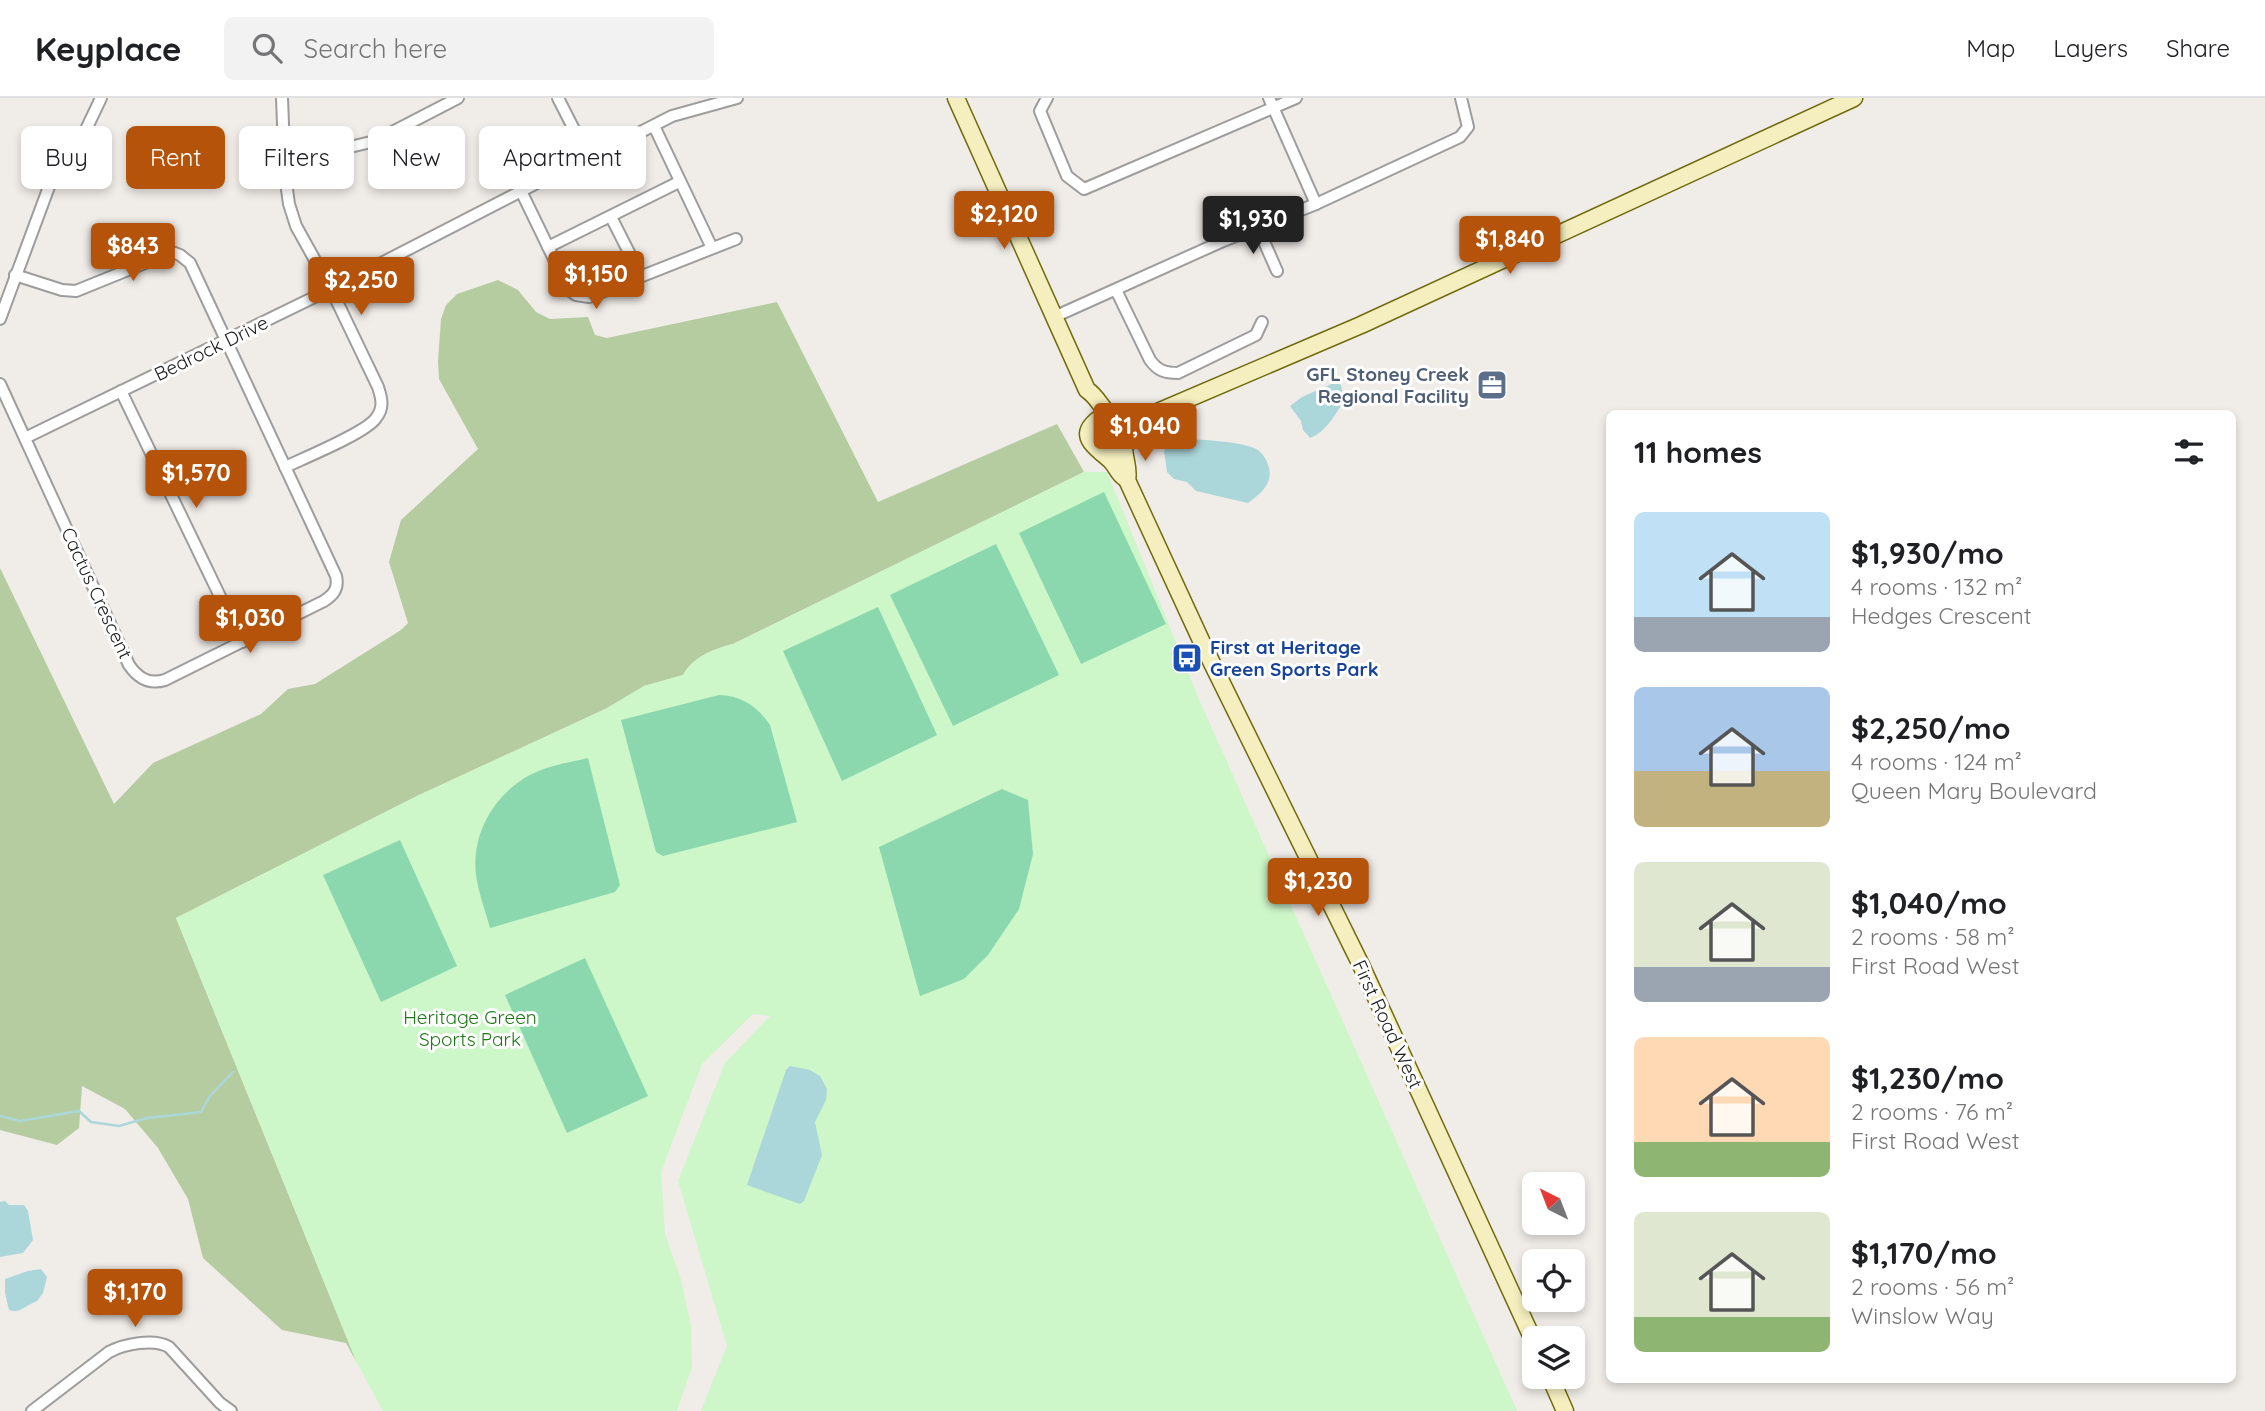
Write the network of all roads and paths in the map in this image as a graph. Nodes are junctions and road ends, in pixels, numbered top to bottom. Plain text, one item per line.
1 (101, 98) edge
2 (282, 98) edge
3 (458, 98) edge
4 (558, 98) edge
5 (737, 98) edge
6 (956, 98) edge
7 (1047, 98) edge
8 (1296, 98) edge
9 (1461, 98) edge
10 (1854, 98) edge
11 (1271, 103) edge
12 (283, 126) edge
13 (572, 126) edge
14 (653, 126) junction
15 (646, 129) edge
16 (354, 146) edge
17 (679, 182) junction
18 (288, 189) edge
19 (525, 189) edge
20 (521, 191) junction
21 (1316, 204) junction
22 (611, 217) junction
23 (1258, 228) junction
24 (736, 239) dead end
25 (548, 247) junction
26 (712, 248) junction
27 (1276, 271) dead end
28 (15, 275) junction
29 (641, 276) junction
30 (331, 289) junction
31 (1116, 290) junction
32 (1054, 317) junction
33 (0, 319) edge
34 (1262, 322) dead end
35 (225, 341) junction
36 (0, 384) edge
37 (1087, 390) junction
38 (121, 391) junction
39 (1149, 416) junction
40 (1114, 418) junction
41 (1092, 425) junction
42 (25, 438) junction
43 (1125, 440) junction
44 (1101, 452) junction
45 (285, 467) junction
46 (1127, 480) junction
47 (242, 642) junction
48 (1527, 1326) edge
49 (1555, 1389) edge
50 (220, 1403) junction
51 (32, 1411) edge
52 (209, 1411) edge
53 (231, 1411) edge
54 (1565, 1411) edge

1 - 28 street
2 - 12 street
3 - 16 street
4 - 13 street
5 - 14 street, Bedrock Drive
6 - 32 street
7 - 11 street
8 - 11 street
9 - 21 street
10 - 39 street
11 - 21 street
14 - 15 street, Bedrock Drive
14 - 17 street
17 - 22 street
17 - 26 street
18 - 30 street
19 - 20 street, Bedrock Drive
20 - 25 street
20 - 30 street, Bedrock Drive
21 - 23 street
22 - 25 street
22 - 29 street
23 - 27 street
23 - 31 street
24 - 26 street
25 - 29 street
26 - 29 street
28 - 33 street
28 - 35 street, Cactus Crescent
30 - 35 street, Bedrock Drive
30 - 45 street
31 - 32 street
31 - 34 street
32 - 37 street
35 - 38 street, Bedrock Drive
35 - 45 street, Cactus Crescent
36 - 42 street
37 - 40 street
37 - 41 street
38 - 42 street, Bedrock Drive
38 - 47 street
39 - 40 street
39 - 43 street
40 - 41 street
40 - 43 street
41 - 44 street
42 - 47 street, Cactus Crescent
43 - 44 street
43 - 46 street, First Road West
44 - 46 street, First Road West
45 - 47 street, Cactus Crescent
46 - 48 street, First Road West
49 - 54 street
50 - 51 street
50 - 52 street
50 - 53 street

